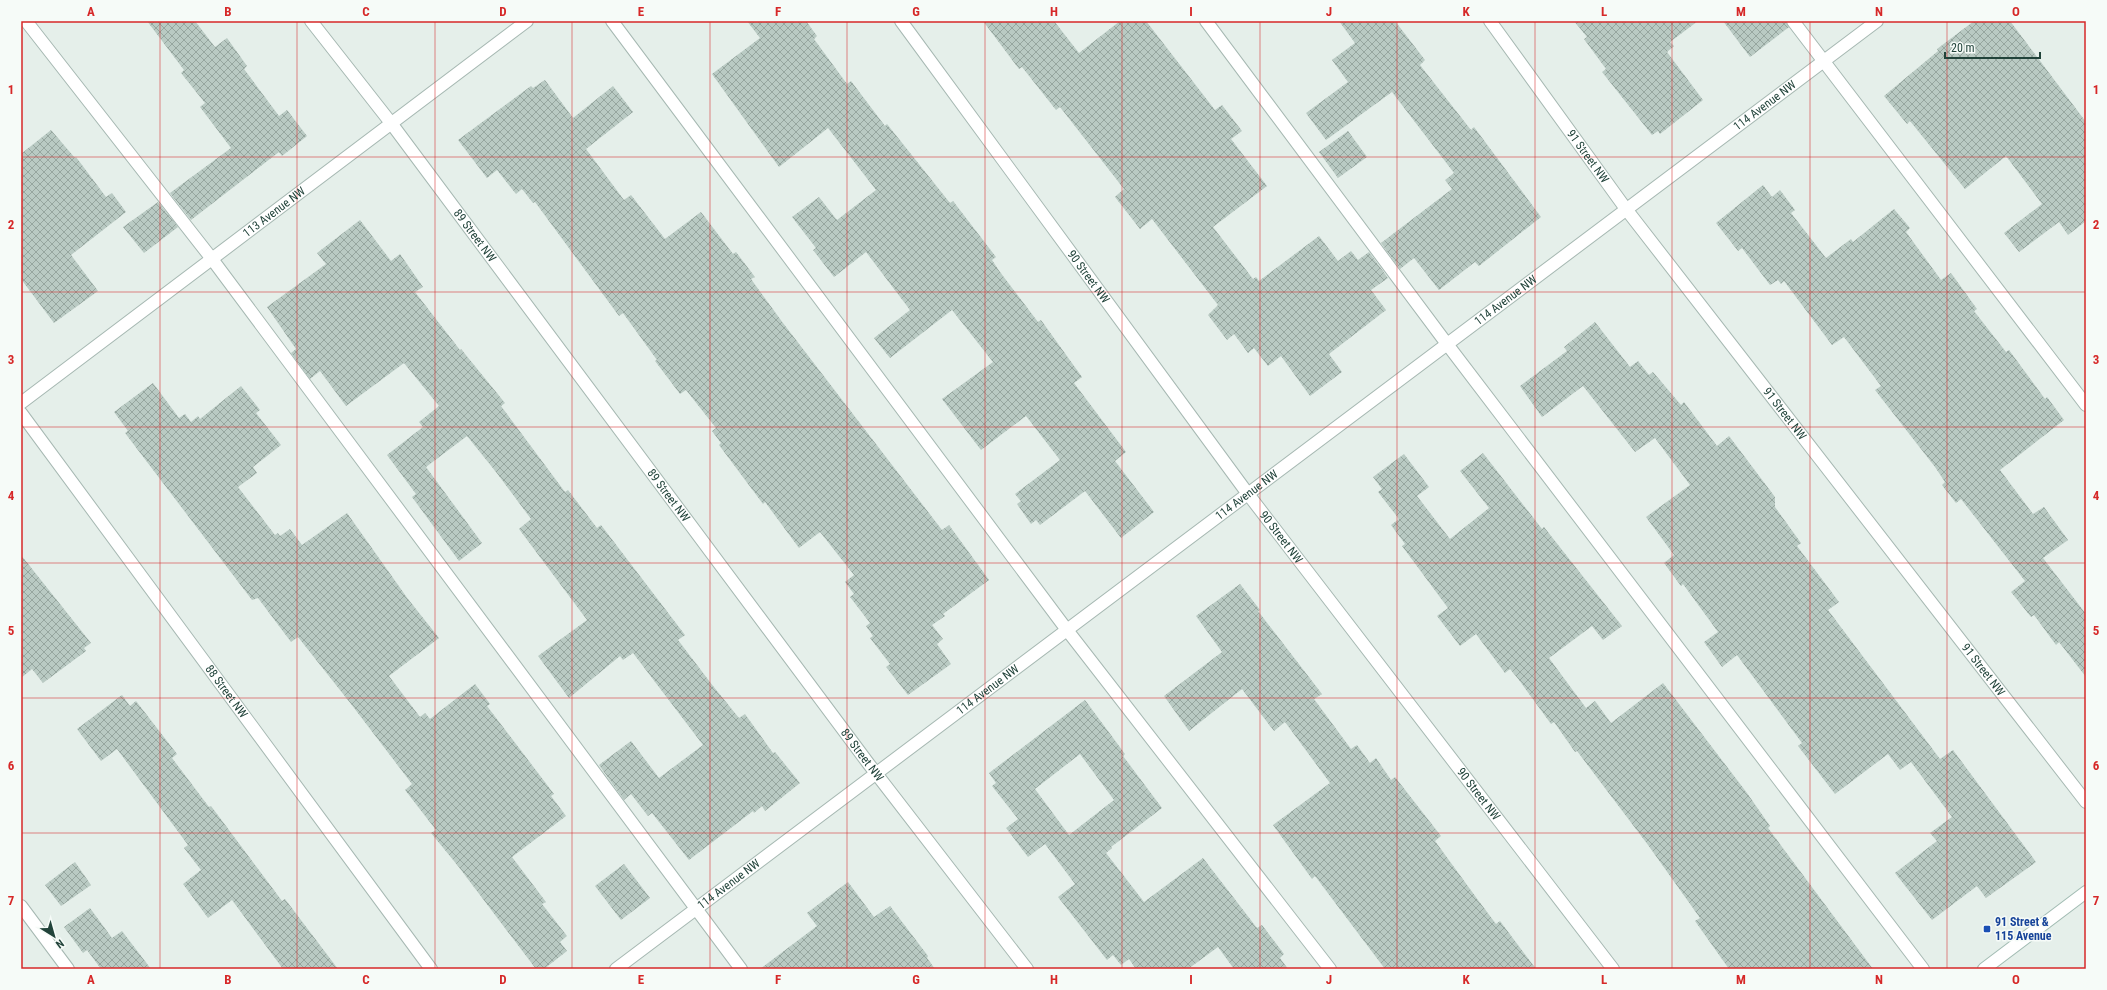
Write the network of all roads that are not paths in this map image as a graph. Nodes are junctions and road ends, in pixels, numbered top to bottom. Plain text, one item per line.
1 (26, 21) edge
2 (311, 21) edge
3 (527, 21) edge
4 (612, 21) edge
5 (901, 21) edge
6 (1206, 21) edge
7 (1490, 21) edge
8 (1793, 21) edge
9 (1877, 21) edge
10 (1823, 62) junction
11 (392, 124) junction
12 (1626, 209) junction
13 (212, 259) junction
14 (1447, 344) junction
15 (21, 403) edge
16 (2086, 405) edge
17 (21, 414) edge
18 (1248, 494) junction
19 (1067, 630) junction
20 (876, 774) junction
21 (2086, 802) edge
22 (2086, 892) edge
23 (21, 906) edge
24 (695, 910) junction
25 (68, 969) edge
26 (431, 969) edge
27 (616, 969) edge
28 (741, 969) edge
29 (1027, 969) edge
30 (1330, 969) edge
31 (1613, 969) edge
32 (1923, 969) edge
33 (1984, 969) edge

1 - 13 street
2 - 11 street, 89 Street NW
3 - 11 street, 113 Avenue NW
4 - 19 street
5 - 18 street, 90 Street NW
6 - 14 street
7 - 12 street, 91 Street NW
8 - 10 street
9 - 10 street, 114 Avenue NW
10 - 12 street, 114 Avenue NW
10 - 16 street
11 - 13 street, 113 Avenue NW
11 - 20 street, 89 Street NW
12 - 14 street, 114 Avenue NW
12 - 21 street, 91 Street NW
13 - 15 street, 113 Avenue NW
13 - 24 street
14 - 18 street, 114 Avenue NW
14 - 32 street
17 - 26 street, 88 Street NW
18 - 19 street, 114 Avenue NW
18 - 31 street, 90 Street NW
19 - 20 street, 114 Avenue NW
19 - 30 street
20 - 24 street, 114 Avenue NW
20 - 29 street, 89 Street NW
22 - 33 street
23 - 25 street
24 - 27 street, 114 Avenue NW
24 - 28 street

